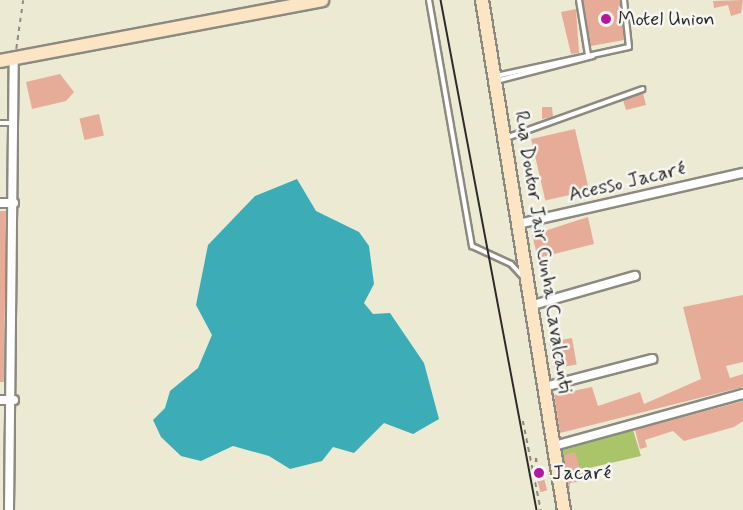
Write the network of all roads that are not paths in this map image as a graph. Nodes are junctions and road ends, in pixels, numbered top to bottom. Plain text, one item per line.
1 (322, 0) edge
2 (429, 0) edge
3 (482, 0) edge
4 (579, 0) edge
5 (624, 0) edge
6 (590, 56) junction
7 (14, 59) junction
8 (0, 62) edge
9 (495, 79) junction
10 (644, 89) dead end
11 (0, 123) edge
12 (13, 123) junction
13 (505, 138) junction
14 (743, 173) edge
15 (0, 203) edge
16 (14, 203) junction
17 (518, 224) junction
18 (635, 276) dead end
19 (528, 283) junction
20 (533, 305) junction
21 (652, 358) dead end
22 (544, 387) junction
23 (743, 394) edge
24 (0, 400) edge
25 (14, 400) junction
26 (554, 446) junction
27 (5, 496) edge
28 (9, 510) edge
29 (564, 510) edge

1 - 7 street
2 - 19 lane
3 - 9 street, Rua Doutor Jair Cunha Cavalcanti
4 - 6 lane
5 - 6 lane
6 - 9 lane
7 - 8 street
7 - 12 street
9 - 13 street, Rua Doutor Jair Cunha Cavalcanti
10 - 13 lane
11 - 12 lane
12 - 16 street
13 - 17 street, Rua Doutor Jair Cunha Cavalcanti
14 - 17 street, Acesso Jacaré
15 - 16 street
16 - 25 street
17 - 19 street, Rua Doutor Jair Cunha Cavalcanti
18 - 20 street
19 - 20 street, Rua Doutor Jair Cunha Cavalcanti
20 - 22 street, Rua Doutor Jair Cunha Cavalcanti
21 - 22 street
22 - 26 street, Rua Doutor Jair Cunha Cavalcanti
23 - 26 street
24 - 25 street
25 - 27 street
26 - 29 street, Rua Doutor Jair Cunha Cavalcanti
27 - 28 street

